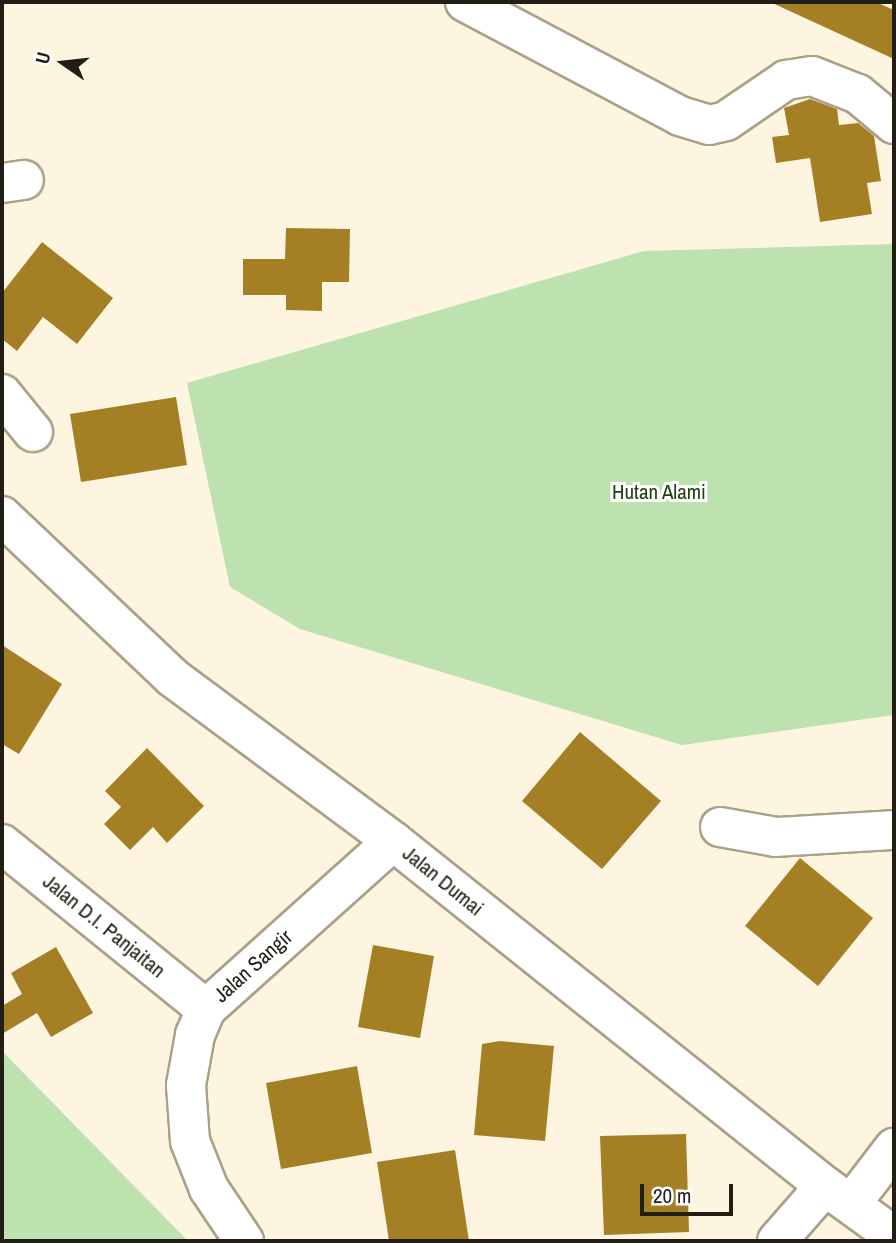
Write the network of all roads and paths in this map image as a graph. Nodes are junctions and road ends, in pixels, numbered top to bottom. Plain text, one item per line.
1 (465, 2) edge
2 (894, 124) edge
3 (2, 394) edge
4 (33, 432) dead end
5 (2, 516) edge
6 (720, 827) dead end
7 (894, 830) edge
8 (393, 841) junction
9 (2, 844) edge
10 (205, 1009) junction
11 (894, 1148) edge
12 (838, 1195) junction
13 (894, 1236) edge
14 (244, 1241) edge
15 (777, 1241) edge

1 - 2 street
3 - 4 street
5 - 8 street, Jalan Dumai
6 - 7 street
8 - 10 street, Jalan Sangir
8 - 12 street, Jalan Dumai
9 - 10 street, Jalan D.I. Panjaitan
10 - 14 street, Jalan Sangir
11 - 12 street
12 - 13 street, Jalan Dumai
12 - 15 street

